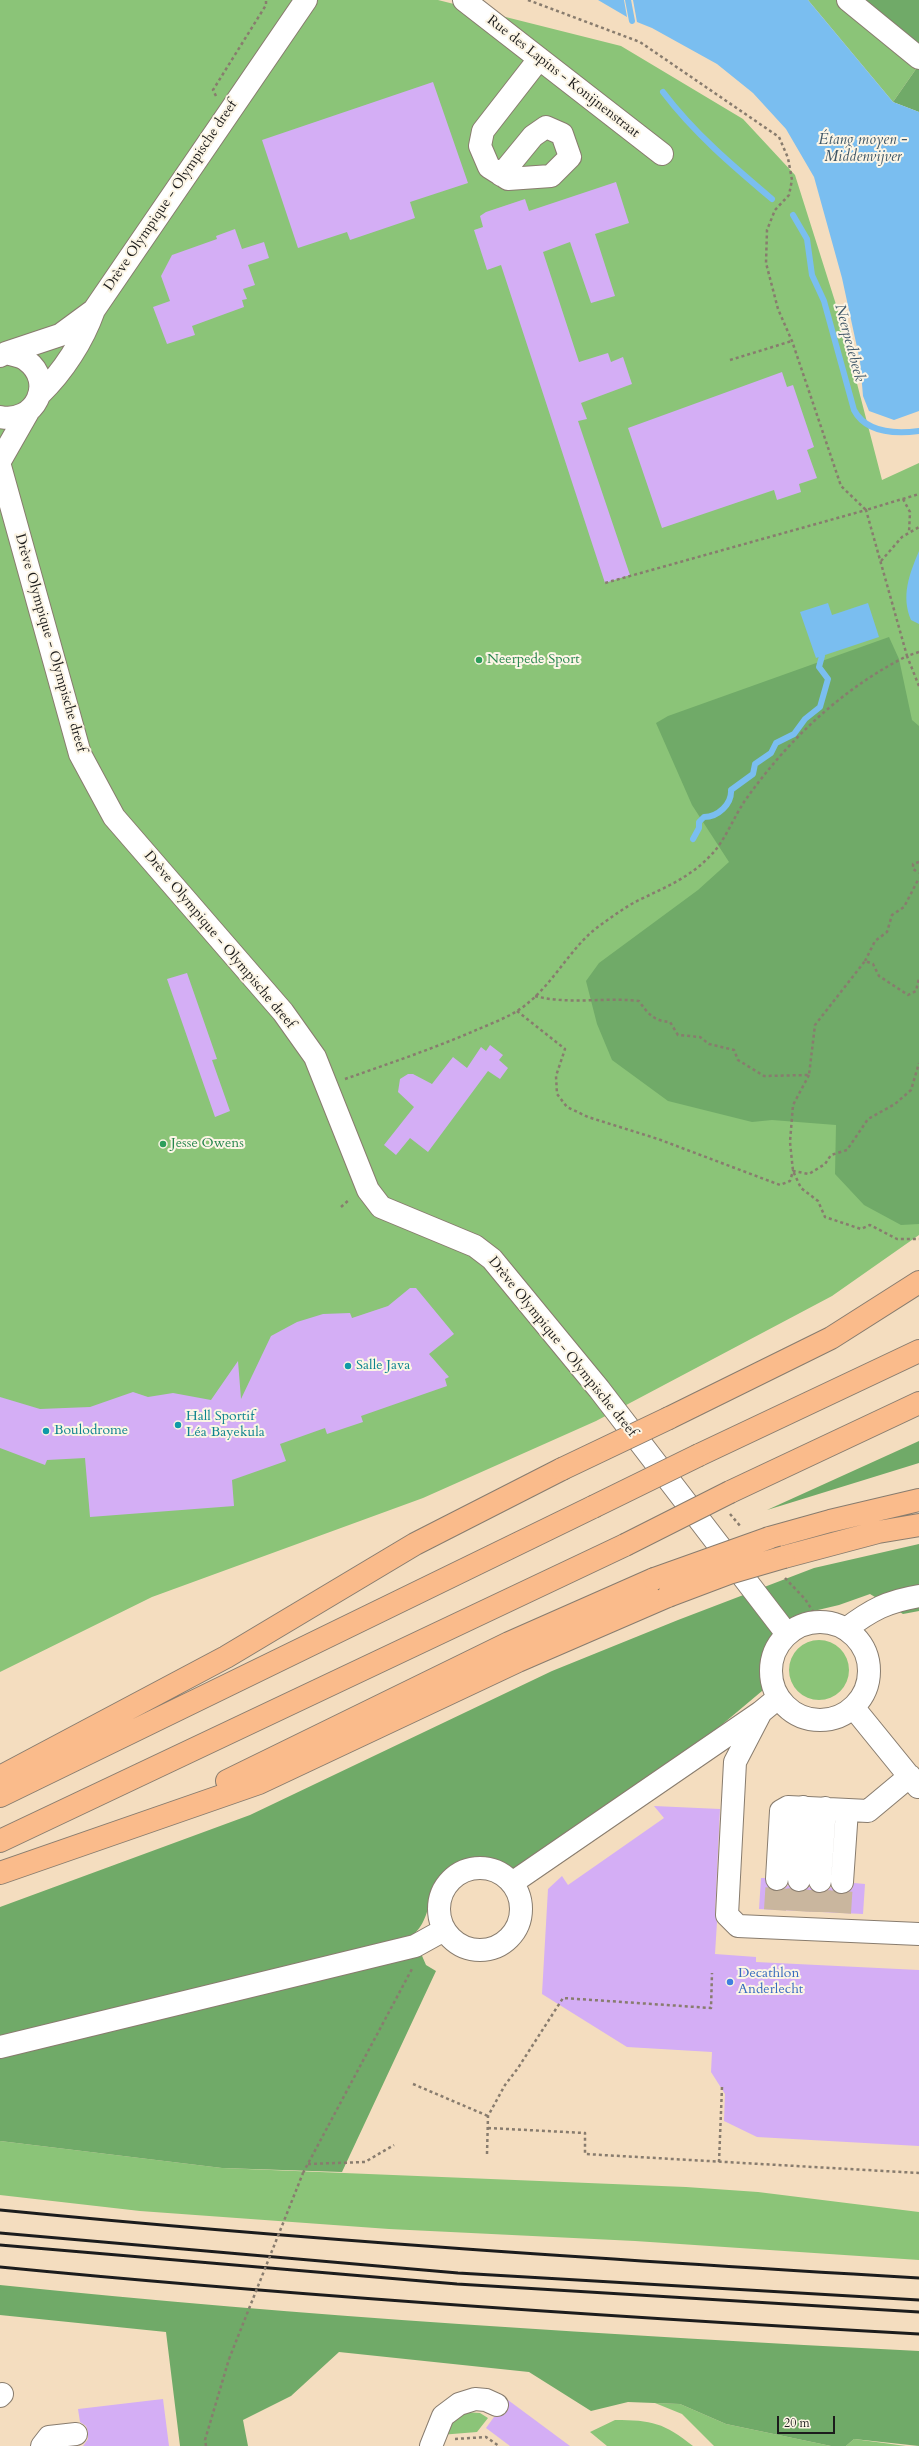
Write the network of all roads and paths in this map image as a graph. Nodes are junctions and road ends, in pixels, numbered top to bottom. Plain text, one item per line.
1 (266, 0) edge
2 (306, 0) edge
3 (464, 0) edge
4 (528, 0) edge
5 (848, 0) edge
6 (919, 58) edge
7 (539, 59) junction
8 (226, 116) junction
9 (662, 154) dead end
10 (501, 175) dead end
11 (94, 310) junction
12 (792, 341) junction
13 (3, 354) edge
14 (730, 360) dead end
15 (40, 394) junction
16 (28, 412) junction
17 (0, 417) edge
18 (0, 461) edge
19 (0, 466) edge
20 (919, 494) edge
21 (903, 499) junction
22 (866, 510) junction
23 (919, 526) edge
24 (909, 532) junction
25 (881, 561) junction
26 (605, 583) dead end
27 (919, 652) edge
28 (907, 656) junction
29 (919, 686) edge
30 (919, 862) edge
31 (919, 873) edge
32 (919, 878) edge
33 (865, 961) junction
34 (919, 978) edge
35 (535, 996) junction
36 (517, 1011) junction
37 (919, 1063) edge
38 (809, 1075) junction
39 (328, 1085) junction
40 (793, 1170) junction
41 (919, 1239) edge
42 (919, 1282) edge
43 (919, 1351) edge
44 (919, 1403) edge
45 (919, 1500) edge
46 (919, 1525) edge
47 (788, 1582) dead end
48 (919, 1596) edge
49 (819, 1621) junction
50 (846, 1629) junction
51 (787, 1634) junction
52 (778, 1698) junction
53 (854, 1707) junction
54 (761, 1712) junction
55 (0, 1777) edge
56 (914, 1782) edge
57 (0, 1796) edge
58 (803, 1807) junction
59 (825, 1808) junction
60 (847, 1810) junction
61 (120, 1830) junction
62 (0, 1841) edge
63 (0, 1873) edge
64 (777, 1879) tunnel mouth
65 (799, 1880) tunnel mouth
66 (820, 1881) tunnel mouth
67 (842, 1882) tunnel mouth
68 (512, 1883) junction
69 (444, 1930) junction
70 (919, 1934) edge
71 (415, 1946) junction
72 (712, 1973) dead end
73 (0, 2047) edge
74 (413, 2084) dead end
75 (722, 2087) dead end
76 (488, 2116) junction
77 (488, 2128) junction
78 (394, 2145) dead end
79 (487, 2154) dead end
80 (720, 2162) junction
81 (308, 2164) junction
82 (919, 2173) edge
83 (497, 2405) dead end
84 (76, 2434) dead end
85 (432, 2444) edge
86 (42, 2446) edge
87 (206, 2446) edge
88 (499, 2446) edge

1 - 8 path
2 - 8 street, Drève Olympique - Olympische dreef
3 - 7 street, Rue des Lapins - Konijnenstraat
4 - 12 path
5 - 6 street
7 - 9 street, Rue des Lapins - Konijnenstraat
7 - 10 street
8 - 11 street, Drève Olympique - Olympische dreef
11 - 13 street
11 - 15 street, Drève Olympique - Olympische dreef
12 - 14 path
12 - 22 path
13 - 15 street
15 - 16 street, Drève Olympique - Olympische dreef
16 - 17 street
16 - 18 street
19 - 39 street, Drève Olympique - Olympische dreef
20 - 21 path
21 - 22 path
21 - 24 path
22 - 25 path
22 - 26 path
23 - 24 path
24 - 25 path
25 - 28 path
27 - 28 path
28 - 29 path
28 - 35 path
30 - 31 path
32 - 33 path
33 - 34 path
33 - 38 path
35 - 36 path
35 - 38 path
36 - 39 path
36 - 40 path
37 - 40 path
38 - 40 path
39 - 51 street, Drève Olympique - Olympische dreef
40 - 41 path
42 - 55 highway, bridge
43 - 57 highway, bridge
44 - 62 highway, bridge
45 - 61 highway, bridge
46 - 61 highway, bridge
47 - 49 path
48 - 50 street
49 - 50 street
49 - 51 street
50 - 53 street
51 - 52 street
52 - 53 street
52 - 54 street
53 - 56 street
54 - 68 street
54 - 70 street
56 - 60 street
58 - 59 street
58 - 64 street
58 - 65 street
59 - 60 street
59 - 66 street
60 - 67 street
61 - 63 highway
68 - 69 street
68 - 69 street
69 - 71 street
71 - 73 street
71 - 81 path
72 - 76 path
74 - 76 path
75 - 80 path
76 - 77 path
77 - 79 path
77 - 80 path
78 - 81 path
80 - 82 path
81 - 87 path, bridge
83 - 85 street
84 - 86 street
85 - 88 path

